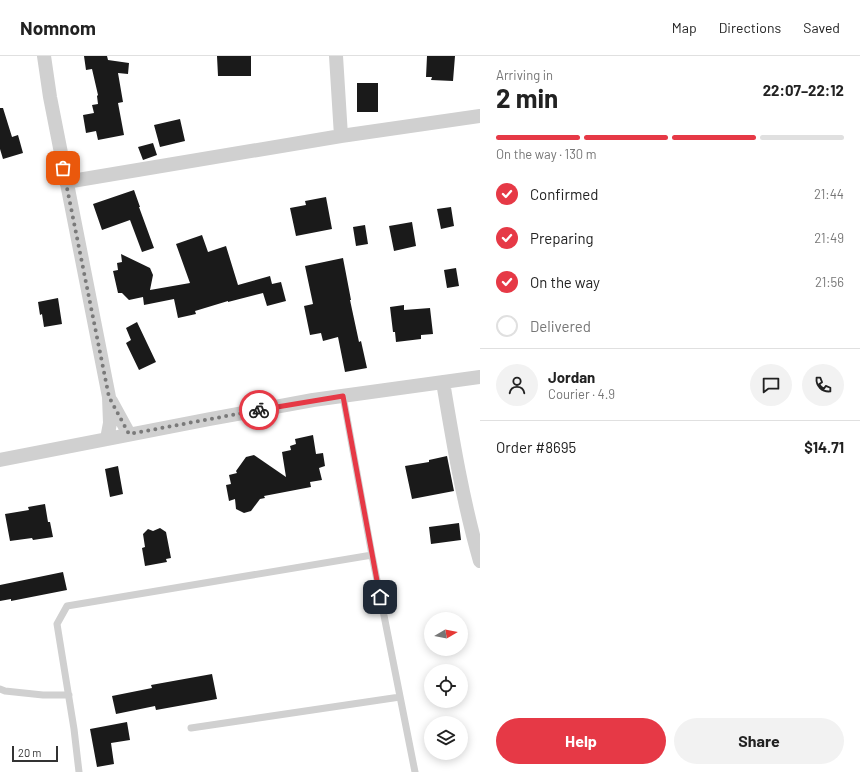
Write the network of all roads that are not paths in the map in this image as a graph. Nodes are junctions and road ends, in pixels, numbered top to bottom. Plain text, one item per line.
1 (44, 56) edge
2 (336, 56) edge
3 (480, 116) edge
4 (341, 136) junction
5 (66, 182) junction
6 (480, 377) edge
7 (443, 382) junction
8 (343, 396) junction
9 (109, 397) junction
10 (129, 434) junction
11 (107, 439) junction
12 (0, 460) edge
13 (372, 555) junction
14 (480, 560) edge
15 (2, 691) edge
16 (68, 695) junction
17 (400, 697) junction
18 (192, 728) dead end
19 (79, 772) edge
20 (415, 772) edge

1 - 5 street
2 - 4 street
3 - 4 street
4 - 5 street
5 - 9 street
6 - 7 street
7 - 8 street
7 - 14 street
8 - 10 street
8 - 13 lane
9 - 10 street
9 - 11 street
10 - 11 street
11 - 12 street
13 - 16 lane
13 - 17 lane
15 - 16 lane
16 - 19 lane
17 - 18 lane
17 - 20 lane

